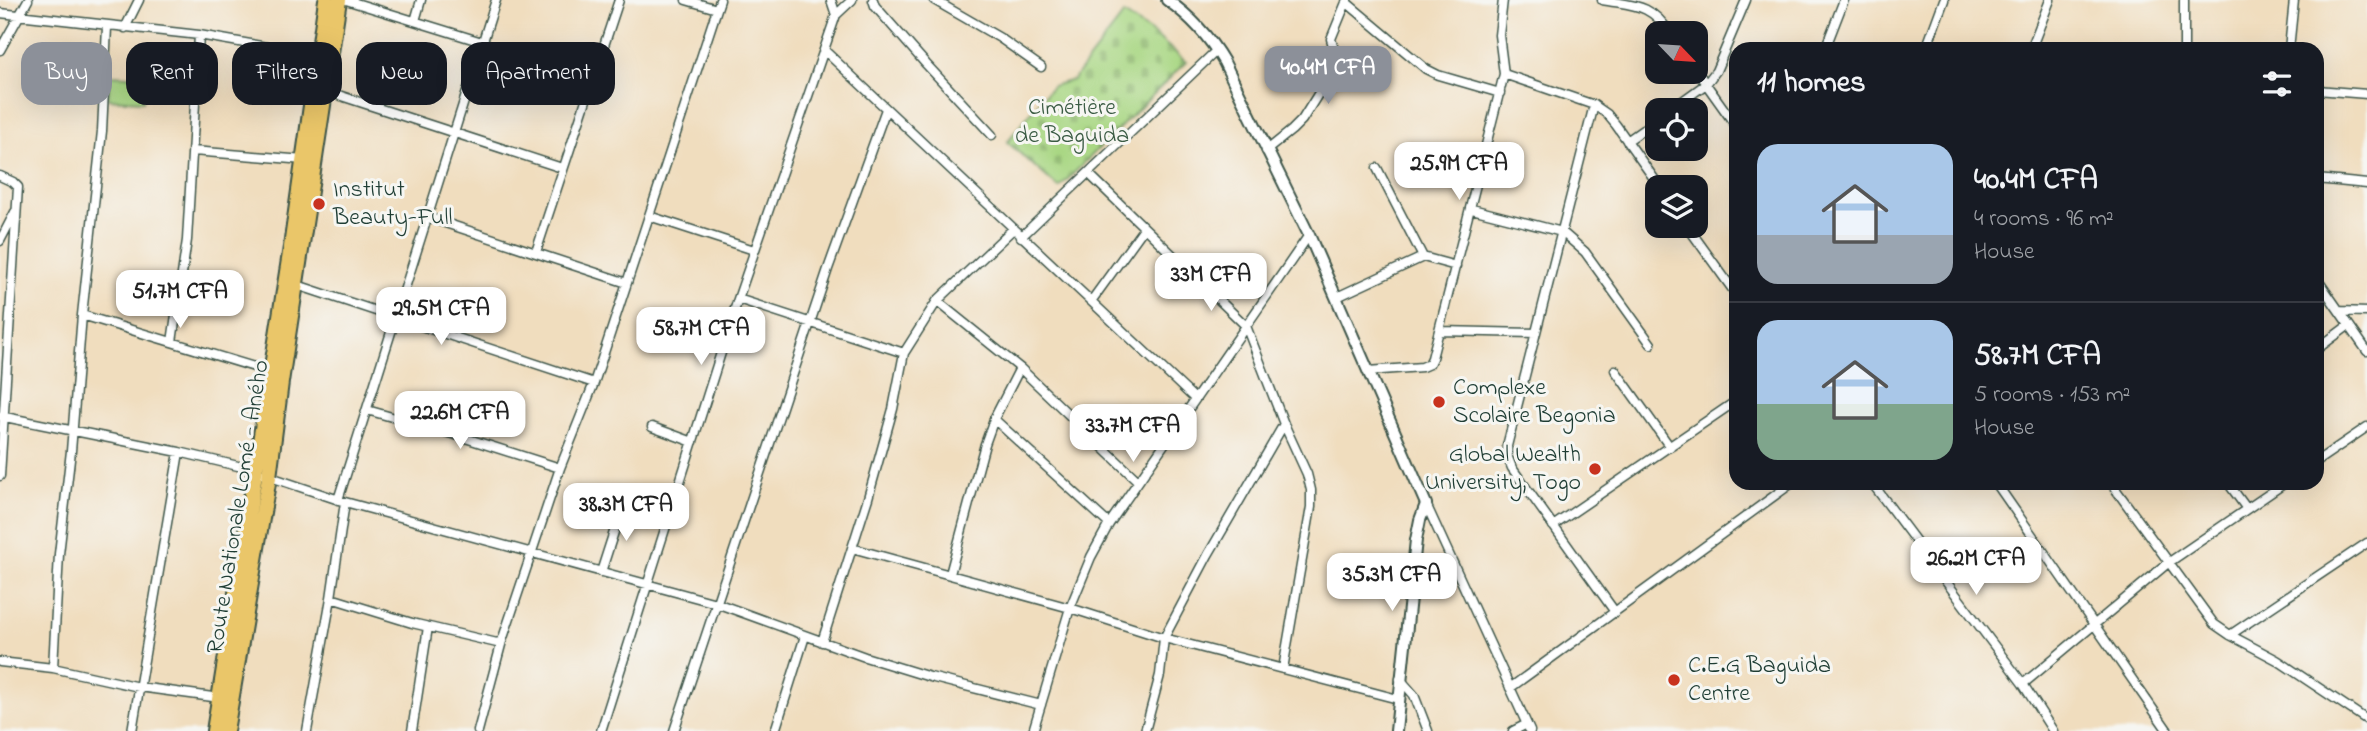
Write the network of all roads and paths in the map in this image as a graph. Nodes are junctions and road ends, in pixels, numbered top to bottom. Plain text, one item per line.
1 (28, 0) edge
2 (139, 0) edge
3 (326, 0) edge
4 (339, 0) edge
5 (346, 0) edge
6 (421, 0) edge
7 (496, 0) edge
8 (619, 0) edge
9 (686, 0) edge
10 (831, 0) edge
11 (852, 0) edge
12 (873, 0) edge
13 (934, 0) edge
14 (1167, 0) edge
15 (1503, 0) edge
16 (1602, 0) edge
17 (1746, 0) edge
18 (1844, 0) edge
19 (1944, 0) edge
20 (2050, 0) edge
21 (2184, 0) edge
22 (2294, 0) edge
23 (1346, 1) edge
24 (718, 4) edge
25 (0, 13) edge
26 (836, 15) junction
27 (20, 16) junction
28 (415, 21) junction
29 (1662, 21) edge
30 (107, 27) junction
31 (125, 28) junction
32 (200, 35) junction
33 (240, 42) edge
34 (322, 42) edge
35 (333, 42) edge
36 (482, 42) joint
37 (1828, 42) edge
38 (1929, 42) edge
39 (2034, 42) edge
40 (2184, 42) edge
41 (2290, 42) edge
42 (0, 50) edge
43 (824, 50) junction
44 (1217, 50) junction
45 (1041, 67) dead end
46 (1504, 74) junction
47 (1708, 81) edge
48 (1706, 84) joint
49 (2324, 91) edge
50 (1500, 93) junction
51 (2367, 94) edge
52 (342, 96) edge
53 (1687, 98) edge
54 (312, 105) edge
55 (324, 105) edge
56 (462, 105) edge
57 (1594, 105) junction
58 (886, 109) junction
59 (1729, 116) edge
60 (1645, 129) edge
61 (453, 134) junction
62 (992, 135) dead end
63 (1628, 141) junction
64 (193, 151) junction
65 (1266, 151) junction
66 (304, 160) junction
67 (562, 168) junction
68 (1377, 168) dead end
69 (1088, 173) junction
70 (1652, 175) edge
71 (0, 176) edge
72 (2324, 180) edge
73 (2367, 184) edge
74 (17, 208) junction
75 (1472, 209) junction
76 (649, 216) junction
77 (427, 217) junction
78 (1144, 228) junction
79 (1013, 229) junction
80 (1562, 232) junction
81 (1309, 235) junction
82 (1021, 236) junction
83 (1696, 238) edge
84 (0, 241) edge
85 (754, 250) junction
86 (536, 252) junction
87 (1423, 257) junction
88 (1456, 266) junction
89 (627, 283) junction
90 (1729, 284) edge
91 (297, 285) junction
92 (2324, 289) edge
93 (1337, 297) junction
94 (738, 299) junction
95 (1092, 300) junction
96 (937, 301) junction
97 (2340, 311) junction
98 (2367, 312) edge
99 (82, 315) junction
100 (394, 316) junction
101 (810, 323) junction
102 (2349, 325) junction
103 (1246, 326) junction
104 (1439, 331) junction
105 (1536, 333) junction
106 (172, 342) junction
107 (1651, 344) dead end
108 (2324, 344) edge
109 (2367, 351) edge
110 (904, 353) junction
111 (1020, 368) junction
112 (1615, 370) dead end
113 (1368, 371) junction
114 (271, 372) junction
115 (594, 383) junction
116 (1195, 399) junction
117 (1729, 406) edge
118 (367, 410) junction
119 (3, 416) edge
120 (994, 419) junction
121 (1284, 425) junction
122 (652, 427) dead end
123 (2367, 427) edge
124 (73, 431) junction
125 (693, 442) junction
126 (1670, 447) junction
127 (179, 452) junction
128 (2324, 456) edge
129 (560, 468) junction
130 (263, 475) junction
131 (0, 476) edge
132 (1139, 481) junction
133 (1782, 490) edge
134 (1877, 490) edge
135 (2001, 490) edge
136 (2116, 490) edge
137 (2233, 490) edge
138 (2275, 490) edge
139 (341, 501) junction
140 (623, 504) dead end
141 (1426, 504) junction
142 (2247, 509) junction
143 (1109, 524) junction
144 (1553, 527) junction
145 (2367, 543) edge
146 (852, 548) junction
147 (531, 553) junction
148 (2168, 563) junction
149 (601, 572) junction
150 (950, 574) junction
151 (646, 584) junction
152 (331, 598) junction
153 (716, 603) junction
154 (1070, 608) junction
155 (1615, 612) junction
156 (2094, 625) junction
157 (428, 627) junction
158 (2230, 635) junction
159 (805, 636) junction
160 (1164, 638) junction
161 (502, 641) junction
162 (822, 642) junction
163 (0, 662) edge
164 (53, 668) junction
165 (1283, 669) junction
166 (1400, 679) junction
167 (2023, 684) junction
168 (139, 687) junction
169 (1510, 688) junction
170 (220, 698) junction
171 (1398, 699) junction
172 (1041, 705) junction
173 (2367, 719) edge
174 (1528, 728) edge
175 (778, 730) edge
176 (132, 731) edge
177 (214, 731) edge
178 (226, 731) edge
179 (307, 731) edge
180 (412, 731) edge
181 (478, 731) edge
182 (601, 731) edge
183 (674, 731) edge
184 (1033, 731) edge
185 (1144, 731) edge
186 (1396, 731) edge
187 (1428, 731) edge
188 (1513, 731) edge
189 (2053, 731) edge
190 (2168, 731) edge

1 - 27 street
2 - 31 street
3 - 34 highway, Route Nationale Lomé - Aného
4 - 35 highway, Route Nationale Lomé - Aného
5 - 28 street
6 - 28 street
7 - 36 street
8 - 67 street
9 - 24 street
10 - 26 street
11 - 26 street
12 - 62 street
13 - 45 street
14 - 44 street
15 - 46 street
16 - 29 street
17 - 47 street
18 - 37 street
19 - 38 street
20 - 39 street
21 - 40 street
22 - 41 street
23 - 50 street
23 - 65 street
24 - 76 street
25 - 27 street
26 - 43 street
27 - 30 street
27 - 42 street
28 - 36 street
30 - 31 street
30 - 99 street
31 - 32 street
32 - 33 street
32 - 64 street
43 - 58 street
43 - 85 street
44 - 65 street
44 - 69 street
46 - 50 street
46 - 57 street
48 - 53 street
48 - 59 street
49 - 51 street
50 - 75 street
52 - 61 street
54 - 66 highway, Route Nationale Lomé - Aného
55 - 91 highway, Route Nationale Lomé - Aného
56 - 61 street
57 - 63 street
57 - 80 street
58 - 79 street
58 - 101 street
60 - 63 street
61 - 67 street
61 - 77 street
63 - 70 street
64 - 66 street
64 - 106 street
65 - 81 street
66 - 114 highway, Route Nationale Lomé - Aného
67 - 86 street
68 - 87 street
69 - 78 street
69 - 82 street
71 - 74 street
72 - 73 street
74 - 84 street
74 - 119 street
75 - 80 street
75 - 88 street
76 - 85 street
76 - 89 street
77 - 86 street
77 - 100 street
78 - 95 street
78 - 103 street
79 - 82 street
79 - 96 street
80 - 105 street
80 - 107 street
81 - 93 street
81 - 103 street
82 - 95 street
83 - 90 street
85 - 94 street
86 - 89 street
87 - 88 street
87 - 93 street
88 - 104 street
89 - 115 street
91 - 100 street
91 - 130 highway, Route Nationale Lomé - Aného
92 - 97 street
93 - 113 street
94 - 101 street
94 - 125 street
95 - 116 street
96 - 110 street
96 - 111 street
97 - 98 street
97 - 102 street
99 - 106 street
99 - 124 street
100 - 115 street
100 - 118 street
101 - 110 street
101 - 153 street
102 - 108 street
102 - 109 street
103 - 116 street
103 - 121 street
104 - 105 street
104 - 113 street
105 - 144 street
106 - 114 street
110 - 146 street
111 - 120 street
111 - 132 street
112 - 126 street
113 - 141 street
114 - 130 highway, Route Nationale Lomé - Aného
115 - 129 street
116 - 132 street
117 - 126 street
118 - 129 street
118 - 139 street
119 - 124 street
119 - 131 street
120 - 143 street
120 - 150 street
121 - 160 street
121 - 165 street
122 - 125 street
123 - 128 street
124 - 127 street
124 - 164 street
125 - 151 street
126 - 144 street
127 - 130 street
127 - 168 street
129 - 147 street
130 - 139 street
130 - 170 highway, Route Nationale Lomé - Aného
130 - 178 highway, Route Nationale Lomé - Aného
132 - 143 street
133 - 155 street
134 - 167 street
135 - 156 street
136 - 148 street
137 - 142 street
138 - 142 street
139 - 147 street
139 - 152 street
140 - 149 street
141 - 166 street
141 - 169 street
142 - 148 street
143 - 154 street
144 - 155 street
145 - 158 street
146 - 150 street
146 - 162 street
147 - 149 street
147 - 161 street
148 - 156 street
148 - 158 street
149 - 151 street
150 - 154 street
151 - 153 street
151 - 182 street
152 - 157 street
152 - 179 street
153 - 159 street
153 - 183 street
154 - 160 street
154 - 172 street
155 - 169 street
156 - 167 street
156 - 190 street
157 - 161 street
157 - 180 street
158 - 173 street
159 - 162 street
159 - 175 street
160 - 165 street
160 - 185 street
161 - 181 street
162 - 172 street
163 - 164 street
164 - 168 street
165 - 171 street
166 - 171 street
166 - 187 street
167 - 189 street
168 - 170 street
168 - 176 street
169 - 174 street
170 - 177 highway, Route Nationale Lomé - Aného
171 - 186 street
172 - 184 street
174 - 188 street

